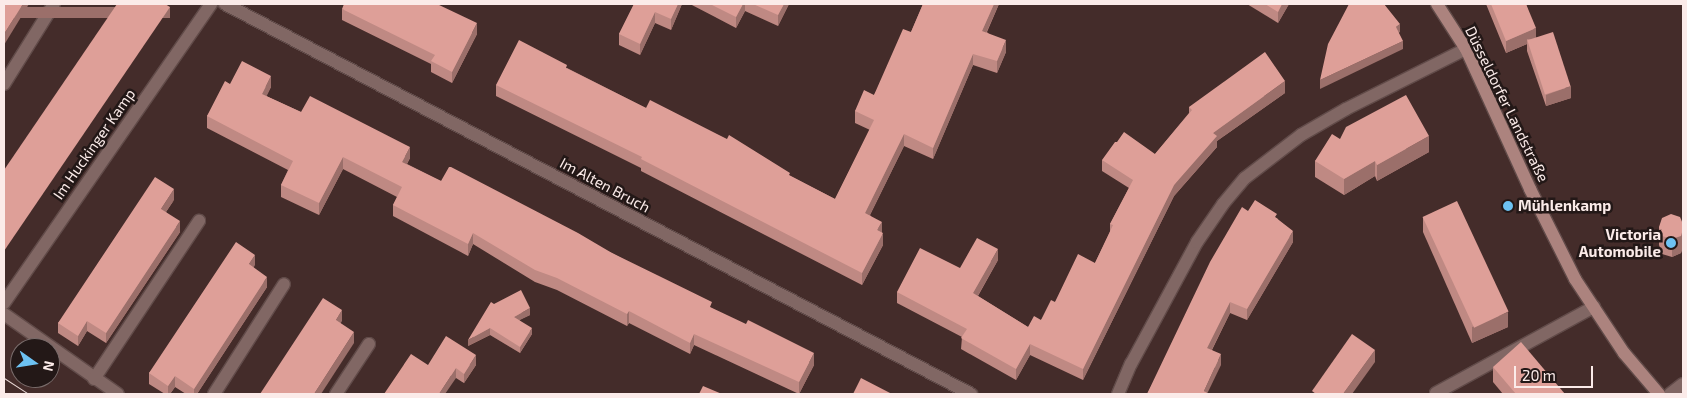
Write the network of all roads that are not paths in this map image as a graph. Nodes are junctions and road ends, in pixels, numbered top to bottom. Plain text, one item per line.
1 (54, 4) edge
2 (211, 4) edge
3 (225, 4) edge
4 (1437, 4) edge
5 (1449, 4) edge
6 (1459, 37) junction
7 (1466, 50) junction
8 (4, 84) edge
9 (199, 221) dead end
10 (284, 284) dead end
11 (4, 303) edge
12 (1594, 307) junction
13 (4, 314) edge
14 (369, 344) dead end
15 (94, 379) junction
16 (1683, 384) edge
17 (118, 394) edge
18 (214, 394) edge
19 (336, 394) edge
20 (971, 394) edge
21 (1118, 394) edge
22 (1438, 394) edge
23 (1660, 394) edge
24 (1670, 394) edge

1 - 8 street
2 - 11 street, Im Huckinger Kamp
3 - 20 street, Im Alten Bruch
4 - 6 main road, Düsseldorfer Landstraße
5 - 6 main road
6 - 7 main road, Düsseldorfer Landstraße
7 - 12 main road, Düsseldorfer Landstraße
7 - 21 street
9 - 15 street
10 - 18 street
12 - 22 street
12 - 23 main road, Düsseldorfer Landstraße
13 - 15 street
14 - 19 street
15 - 17 street
16 - 24 street

